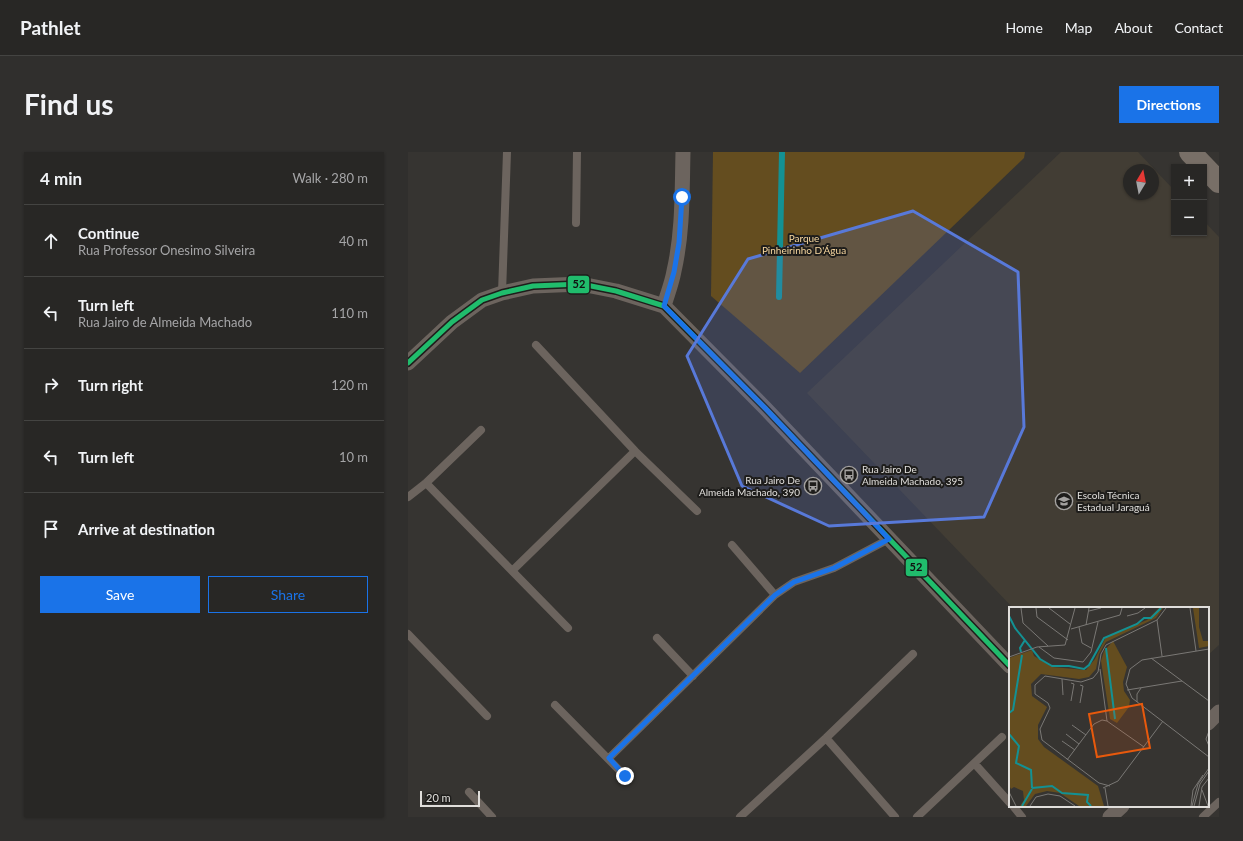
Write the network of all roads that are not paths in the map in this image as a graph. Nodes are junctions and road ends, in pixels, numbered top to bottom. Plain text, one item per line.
1 (507, 152) edge
2 (577, 152) edge
3 (683, 152) edge
4 (1190, 152) edge
5 (1219, 182) edge
6 (576, 223) dead end
7 (502, 293) junction
8 (664, 306) junction
9 (536, 345) dead end
10 (410, 357) edge
11 (480, 430) dead end
12 (635, 451) junction
13 (426, 483) junction
14 (408, 498) edge
15 (697, 511) dead end
16 (889, 539) junction
17 (732, 545) dead end
18 (513, 570) junction
19 (775, 595) junction
20 (568, 628) dead end
21 (408, 634) edge
22 (657, 638) dead end
23 (912, 654) dead end
24 (1009, 665) edge
25 (693, 676) junction
26 (555, 705) dead end
27 (1219, 712) edge
28 (488, 716) dead end
29 (1209, 722) edge
30 (1002, 737) dead end
31 (826, 738) junction
32 (609, 758) junction
33 (975, 764) junction
34 (625, 776) dead end
35 (469, 792) dead end
36 (1009, 802) edge
37 (1219, 802) edge
38 (1014, 807) edge
39 (1121, 807) edge
40 (492, 817) edge
41 (740, 817) edge
42 (895, 817) edge
43 (917, 817) edge
44 (1022, 817) edge
45 (1110, 817) edge
46 (1203, 817) edge

1 - 7 lane
2 - 6 lane
3 - 8 street
4 - 5 street
7 - 8 street
7 - 10 street
8 - 16 street
9 - 12 lane
11 - 13 lane
12 - 15 lane
12 - 18 lane
13 - 14 lane
13 - 18 lane
16 - 19 lane
16 - 24 street
17 - 19 lane
18 - 20 lane
19 - 25 lane
21 - 28 lane
22 - 25 lane
23 - 31 lane
25 - 32 lane
26 - 32 lane
27 - 29 street
30 - 33 lane
31 - 41 lane
31 - 42 lane
32 - 34 lane
33 - 36 lane
33 - 43 lane
35 - 40 lane
37 - 46 lane
38 - 44 lane
39 - 45 street

